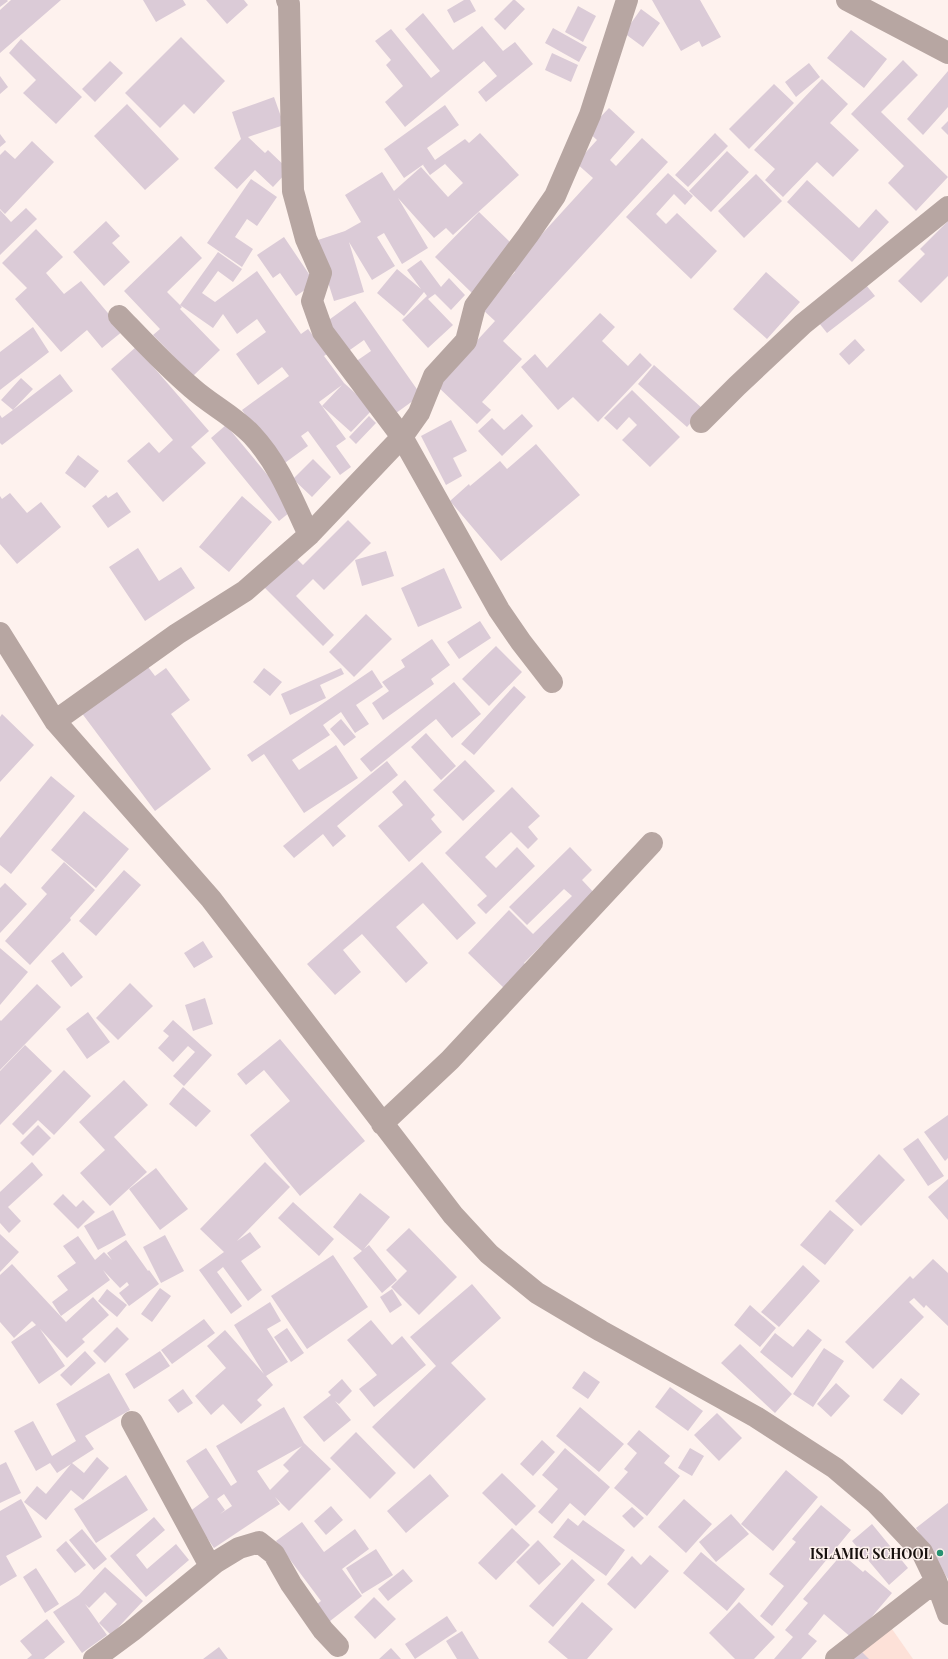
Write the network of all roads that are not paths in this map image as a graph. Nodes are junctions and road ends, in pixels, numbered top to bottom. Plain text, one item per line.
1 (287, 0) edge
2 (627, 0) edge
3 (847, 0) edge
4 (948, 53) edge
5 (948, 207) edge
6 (119, 316) dead end
7 (701, 422) dead end
8 (402, 436) junction
9 (309, 535) junction
10 (0, 633) edge
11 (552, 682) dead end
12 (55, 720) junction
13 (652, 843) dead end
14 (382, 1124) junction
15 (132, 1422) dead end
16 (210, 1566) junction
17 (936, 1581) junction
18 (948, 1614) edge
19 (338, 1646) dead end
20 (94, 1659) edge
21 (836, 1659) edge

1 - 8 street
2 - 8 street
3 - 4 street
5 - 7 street
6 - 9 street
8 - 9 street
8 - 11 street
9 - 12 street
10 - 12 street
12 - 14 street
13 - 14 street
14 - 17 street
15 - 16 street
16 - 19 street
16 - 20 street
17 - 18 street
17 - 21 street

